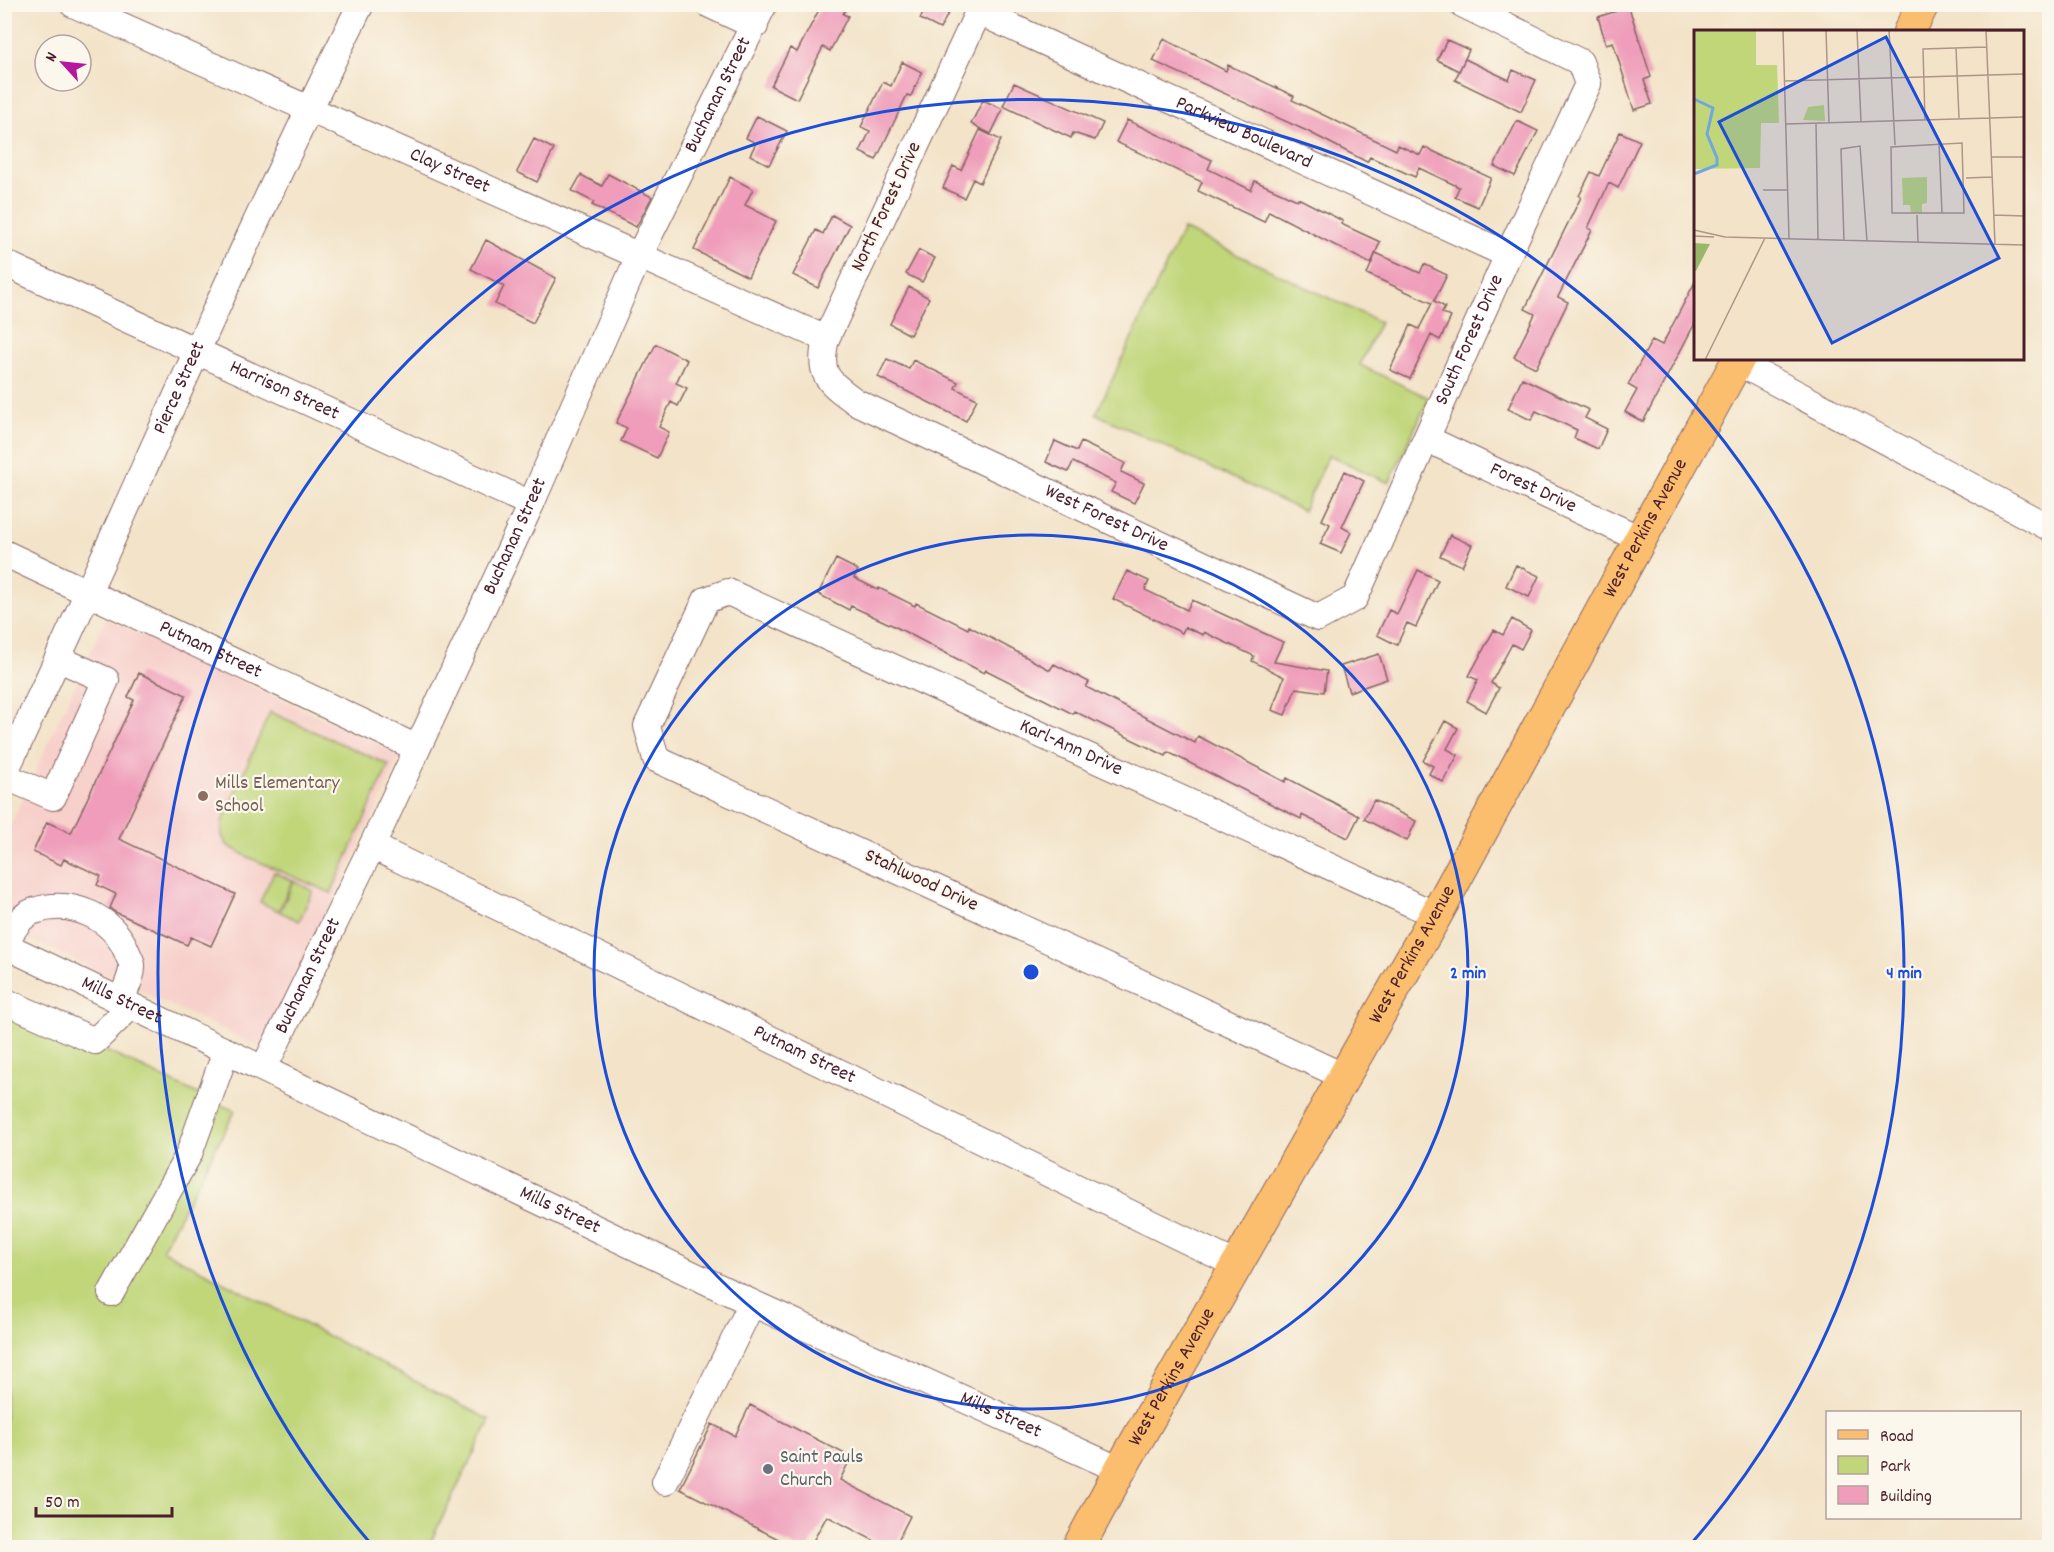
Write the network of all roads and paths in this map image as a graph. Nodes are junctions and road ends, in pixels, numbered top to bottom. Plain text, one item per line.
1 (73, 4) edge
2 (361, 4) edge
3 (708, 4) edge
4 (1462, 4) edge
5 (1923, 4) edge
6 (980, 8) edge
7 (760, 15) edge
8 (1910, 30) edge
9 (309, 109) junction
10 (1508, 255) junction
11 (639, 256) junction
12 (4, 263) edge
13 (826, 339) junction
14 (195, 351) junction
15 (1738, 360) edge
16 (856, 402) joint
17 (1427, 440) junction
18 (531, 504) junction
19 (2049, 528) edge
20 (1640, 539) junction
21 (4, 553) edge
22 (89, 593) junction
23 (1355, 598) joint
24 (706, 600) joint
25 (59, 659) junction
26 (417, 747) junction
27 (4, 775) edge
28 (372, 846) junction
29 (1436, 915) junction
30 (4, 945) edge
31 (4, 1001) edge
32 (126, 1003) junction
33 (226, 1051) junction
34 (264, 1068) junction
35 (1343, 1077) junction
36 (1237, 1265) junction
37 (111, 1293) dead end
38 (752, 1303) junction
39 (1120, 1470) junction
40 (664, 1482) dead end
41 (1078, 1548) edge

1 - 9 street, Clay Street
2 - 9 street, Pierce Street
3 - 7 street
4 - 10 street, South Forest Drive
5 - 8 main road
6 - 10 street, Parkview Boulevard
6 - 13 street, North Forest Drive
7 - 11 street, Buchanan Street
9 - 11 street, Clay Street
9 - 14 street, Pierce Street
10 - 17 street, South Forest Drive
11 - 13 street, Clay Street
11 - 18 street, Buchanan Street
12 - 14 street, Harrison Street
13 - 16 street, North Forest Drive
14 - 18 street, Harrison Street
14 - 22 street, Pierce Street
15 - 19 street
15 - 20 main road, West Perkins Avenue
16 - 23 street, West Forest Drive
17 - 20 street, Forest Drive
17 - 23 street, South Forest Drive
18 - 26 street, Buchanan Street
20 - 29 main road, West Perkins Avenue
21 - 22 street, Putnam Street
22 - 25 street, Pierce Street
22 - 26 street, Putnam Street
24 - 29 street, Karl-Ann Drive
24 - 35 street, Stahlwood Drive
25 - 27 street, Pierce Street
25 - 27 street
26 - 28 street, Buchanan Street
28 - 34 street, Buchanan Street
28 - 36 street, Putnam Street
29 - 35 main road, West Perkins Avenue
30 - 32 street, Mills Street
30 - 32 street
31 - 32 street
32 - 33 street, Mills Street
33 - 34 street, Mills Street
33 - 37 street
34 - 38 street, Mills Street
35 - 36 main road, West Perkins Avenue
36 - 39 main road, West Perkins Avenue
38 - 39 street, Mills Street
38 - 40 street
39 - 41 main road, West Perkins Avenue

